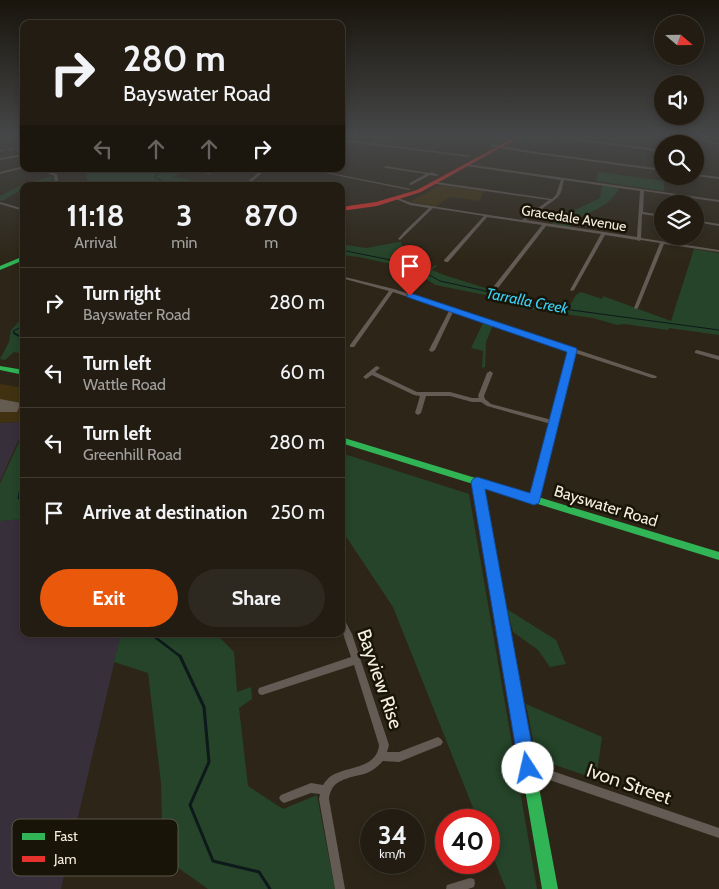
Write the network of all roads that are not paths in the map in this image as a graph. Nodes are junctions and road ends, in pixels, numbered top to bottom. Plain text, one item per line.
1 (361, 178) edge
2 (432, 178) edge
3 (433, 178) edge
4 (436, 178) edge
5 (563, 179) joint
6 (410, 187) junction
7 (642, 190) junction
8 (398, 199) junction
9 (554, 200) junction
10 (719, 201) edge
11 (0, 203) edge
12 (345, 203) edge
13 (432, 207) junction
14 (345, 208) edge
15 (20, 209) edge
16 (641, 213) junction
17 (654, 215) edge
18 (486, 216) junction
19 (523, 221) junction
20 (704, 222) edge
21 (544, 225) junction
22 (719, 225) edge
23 (603, 234) junction
24 (400, 239) dead end
25 (639, 240) junction
26 (654, 242) edge
27 (661, 245) edge
28 (676, 245) edge
29 (719, 251) edge
30 (20, 260) edge
31 (446, 261) dead end
32 (20, 266) edge
33 (0, 268) edge
34 (0, 274) edge
35 (345, 278) edge
36 (496, 288) dead end
37 (392, 290) junction
38 (572, 290) dead end
39 (636, 308) dead end
40 (452, 310) junction
41 (352, 346) dead end
42 (432, 350) dead end
43 (573, 350) junction
44 (697, 352) dead end
45 (719, 358) edge
46 (0, 368) edge
47 (378, 368) dead end
48 (490, 373) dead end
49 (14, 375) edge
50 (654, 377) dead end
51 (423, 395) junction
52 (482, 400) junction
53 (418, 413) dead end
54 (554, 423) junction
55 (345, 441) edge
56 (477, 482) junction
57 (534, 500) junction
58 (719, 556) edge
59 (345, 629) edge
60 (355, 660) junction
61 (262, 691) dead end
62 (438, 742) dead end
63 (383, 756) junction
64 (528, 768) junction
65 (324, 790) junction
66 (284, 798) dead end
67 (719, 833) edge
68 (470, 883) dead end
69 (340, 889) edge
70 (451, 889) edge
71 (550, 889) edge

1 - 6 street
2 - 6 main road
3 - 8 main road
4 - 9 street
5 - 7 street
5 - 9 street
6 - 12 main road
7 - 10 street
7 - 16 street
8 - 13 street, Gracedale Avenue
8 - 14 main road
9 - 19 street
11 - 15 street
13 - 18 street, Gracedale Avenue
13 - 24 street
16 - 17 street
16 - 25 street
18 - 19 street, Gracedale Avenue
18 - 31 street
19 - 21 street, Gracedale Avenue
20 - 22 street
21 - 23 street, Gracedale Avenue
21 - 36 street
23 - 25 street, Gracedale Avenue
23 - 38 street
25 - 26 street, Gracedale Avenue
27 - 39 street
28 - 29 street, Gracedale Avenue
30 - 33 main road
32 - 34 main road
35 - 37 street
37 - 40 street
37 - 41 street
40 - 42 street
40 - 43 street
43 - 50 street
43 - 54 street
44 - 45 street
46 - 49 main road
47 - 51 street
48 - 52 street
51 - 52 street
51 - 53 street
52 - 54 street
54 - 57 street
55 - 56 main road, Bayswater Road
56 - 57 main road, Bayswater Road
56 - 64 main road
57 - 58 main road, Bayswater Road
59 - 60 street, Bayview Rise
60 - 61 street
60 - 63 street, Bayview Rise
62 - 63 street
63 - 65 street, Bayview Rise
64 - 67 street, Ivon Street
64 - 71 main road
65 - 66 street
65 - 69 street
68 - 70 street

